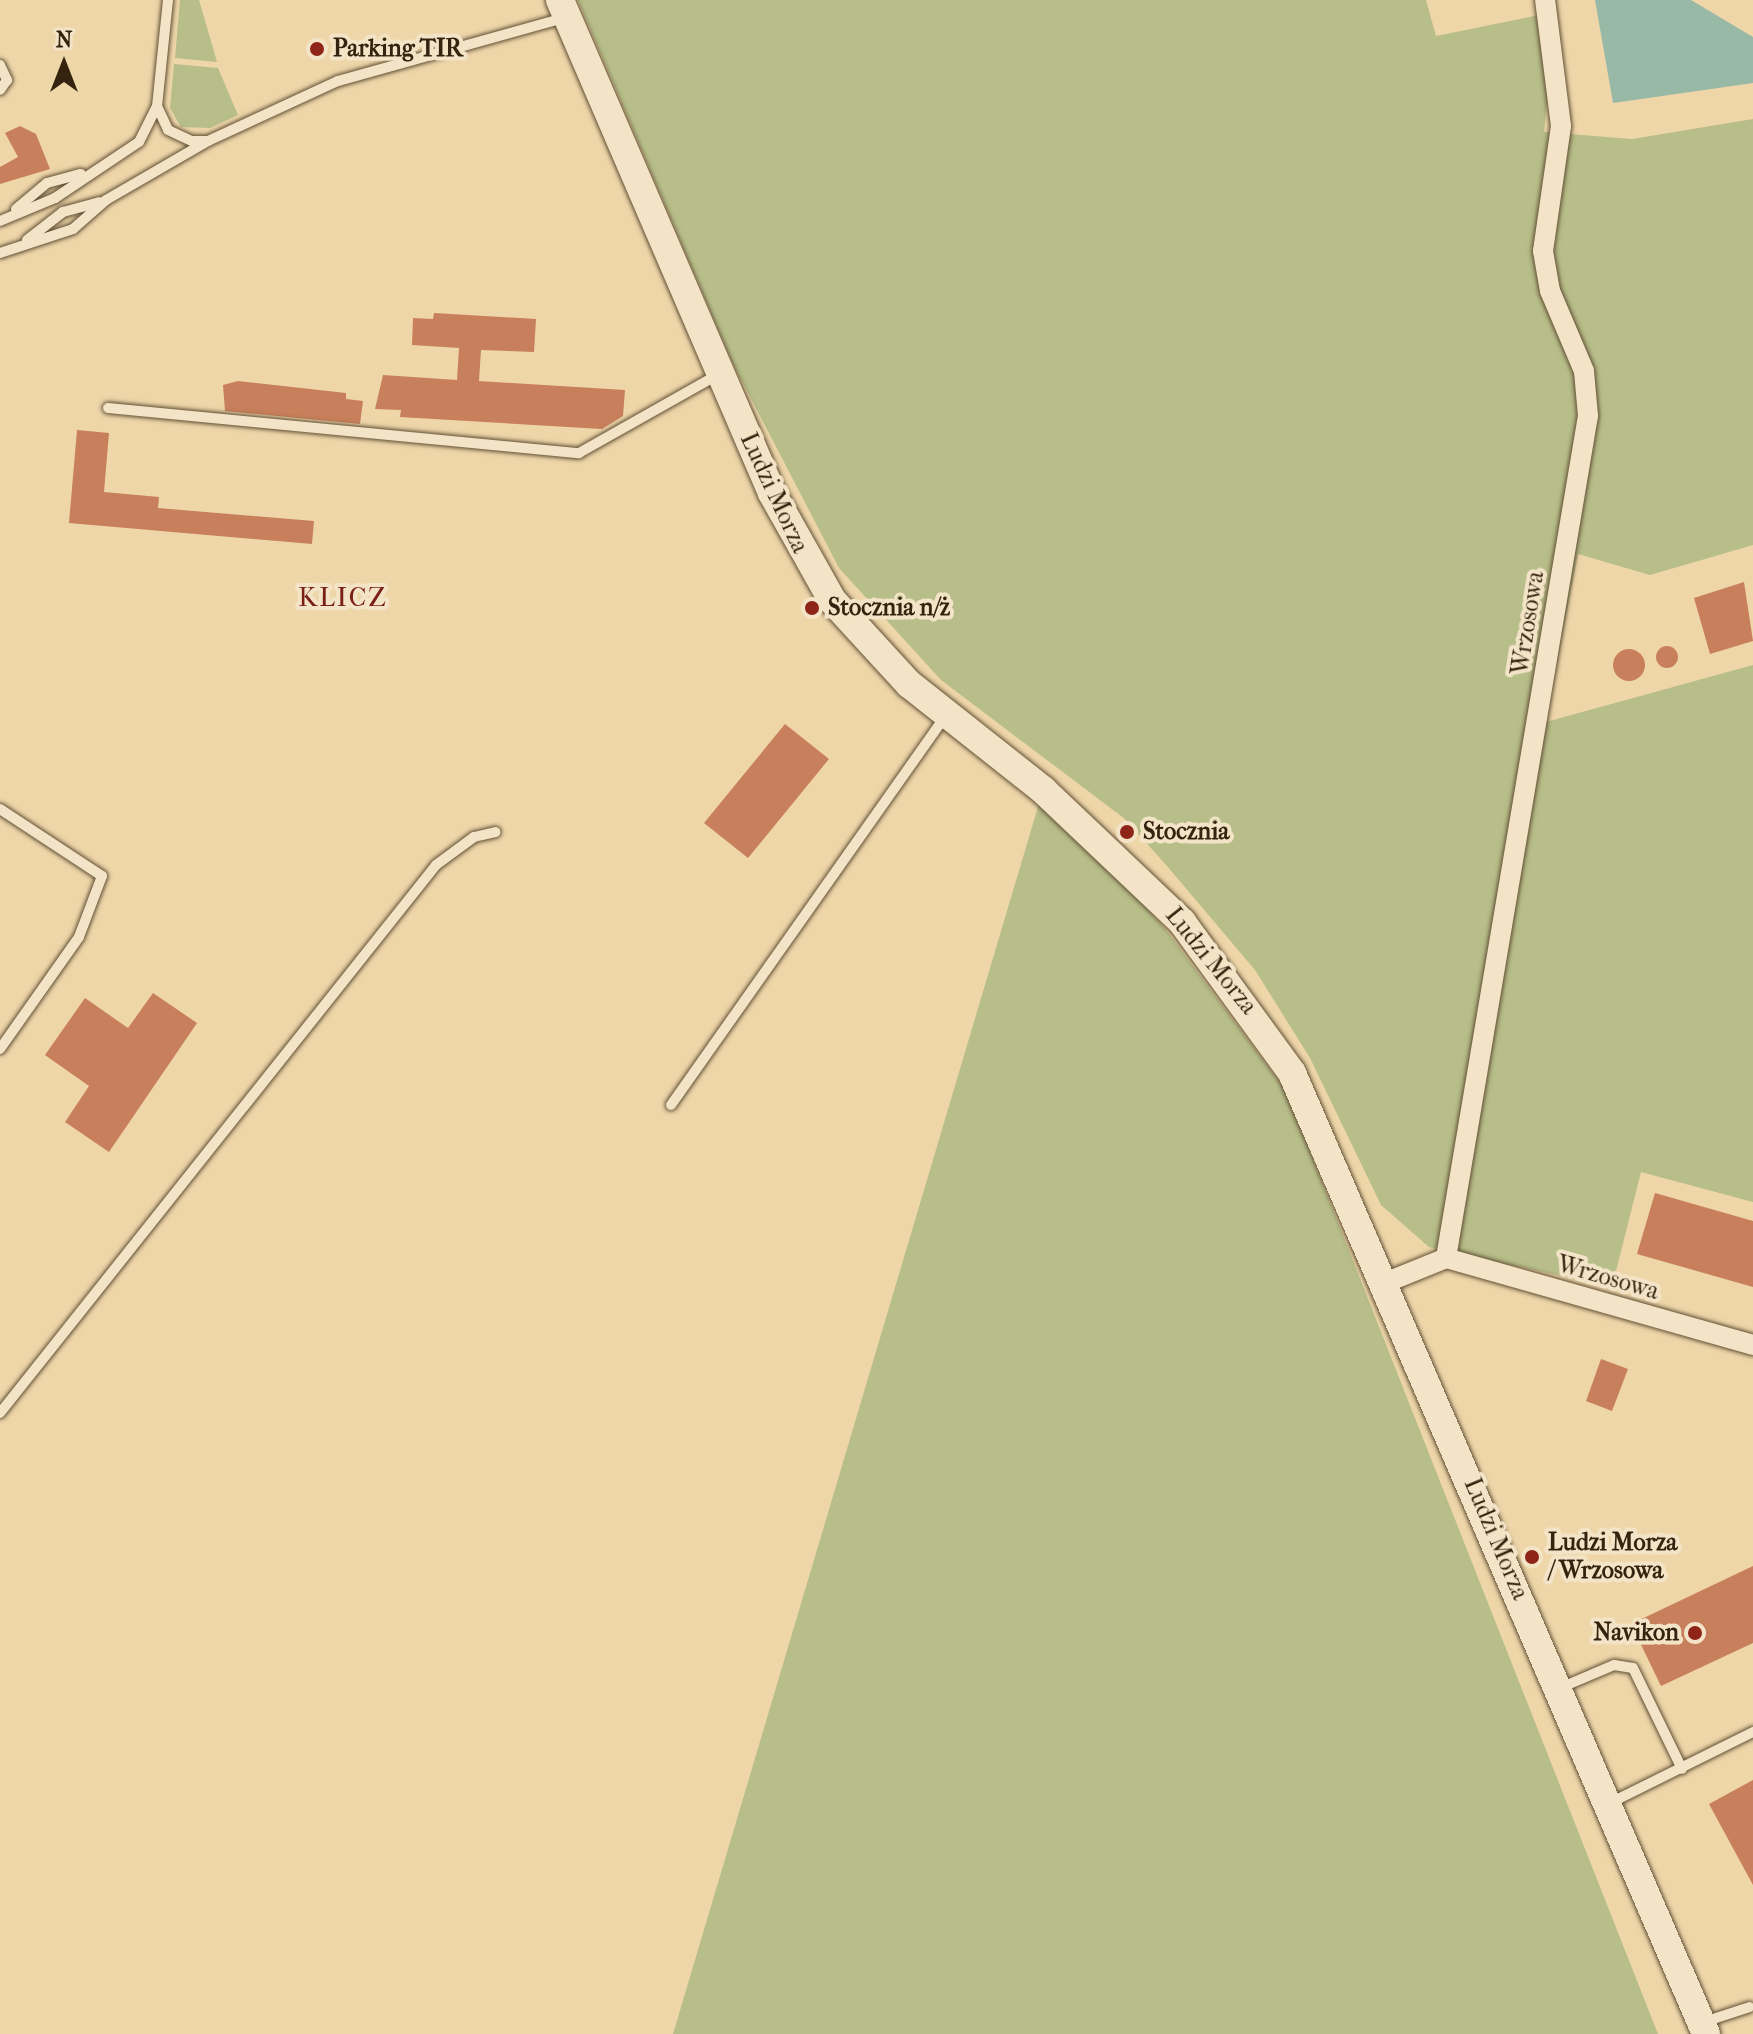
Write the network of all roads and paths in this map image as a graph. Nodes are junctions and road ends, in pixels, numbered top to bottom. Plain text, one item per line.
1 (168, 0) edge
2 (1545, 0) edge
3 (563, 8) edge
4 (0, 65) edge
5 (0, 90) edge
6 (157, 106) junction
7 (208, 141) junction
8 (87, 172) junction
9 (106, 200) junction
10 (5, 218) edge
11 (21, 244) junction
12 (0, 253) edge
13 (720, 373) junction
14 (108, 408) dead end
15 (947, 714) junction
16 (0, 809) edge
17 (495, 832) dead end
18 (0, 1049) edge
19 (671, 1105) dead end
20 (1446, 1258) junction
21 (1387, 1282) junction
22 (1753, 1345) edge
23 (0, 1413) edge
24 (1560, 1688) junction
25 (1753, 1732) edge
26 (1682, 1769) junction
27 (1610, 1803) junction
28 (1750, 2007) dead end
29 (1704, 2029) edge

1 - 6 lane
2 - 20 street, Wrzosowa
3 - 7 lane
3 - 13 street, Ludzi Morza
4 - 5 lane
6 - 7 lane
6 - 8 lane
7 - 9 lane
8 - 10 lane
8 - 10 lane
9 - 11 lane
9 - 11 lane
11 - 12 lane
13 - 14 lane
13 - 15 street, Ludzi Morza
15 - 19 lane
15 - 21 street, Ludzi Morza
16 - 18 lane
17 - 23 lane
20 - 21 street
20 - 22 street, Wrzosowa
21 - 24 street, Ludzi Morza
24 - 26 lane
24 - 27 street, Ludzi Morza
25 - 26 lane
26 - 27 lane
27 - 29 street, Ludzi Morza
28 - 29 lane

